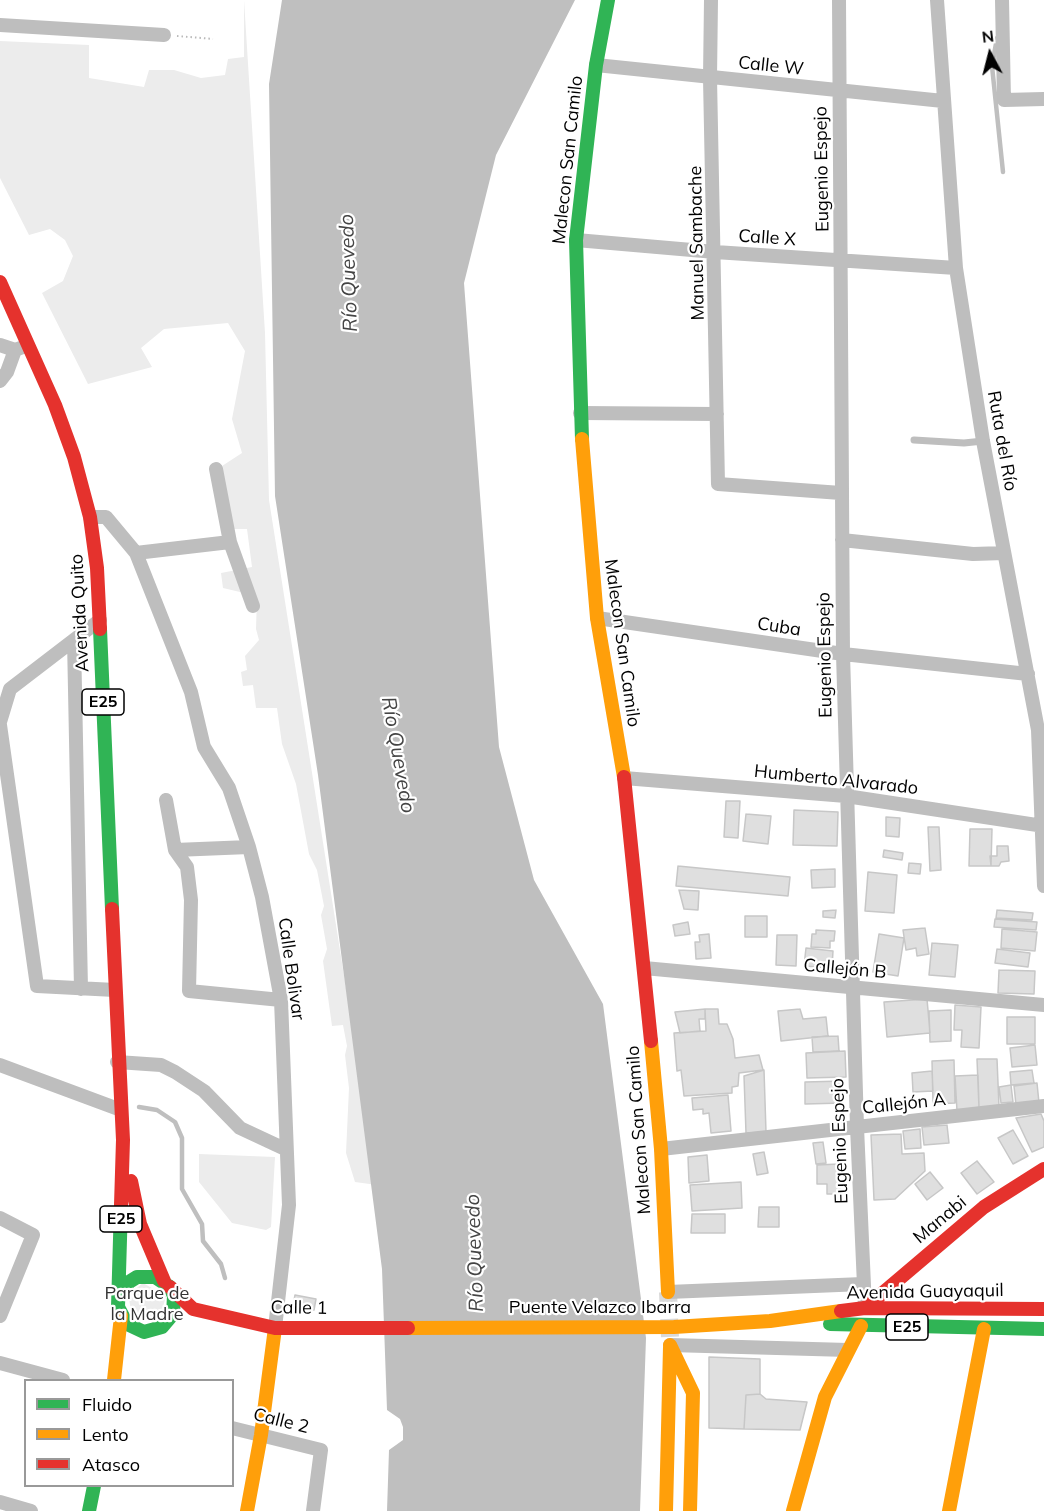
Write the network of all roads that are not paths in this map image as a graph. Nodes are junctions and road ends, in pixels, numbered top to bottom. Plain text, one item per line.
1 (608, 0) edge
2 (711, 0) edge
3 (839, 0) edge
4 (937, 0) edge
5 (1002, 0) edge
6 (0, 25) edge
7 (164, 35) road end
8 (596, 66) junction
9 (710, 78) junction
10 (839, 91) junction
11 (1044, 99) edge
12 (943, 101) junction
13 (576, 240) junction
14 (716, 252) junction
15 (841, 260) junction
16 (956, 268) junction
17 (0, 282) edge
18 (0, 345) edge
19 (22, 347) junction
20 (0, 381) edge
21 (580, 413) junction
22 (717, 414) junction
23 (914, 440) dead end
24 (983, 441) junction
25 (216, 469) dead end
26 (841, 493) junction
27 (90, 517) junction
28 (842, 540) junction
29 (230, 542) junction
30 (136, 553) junction
31 (1004, 553) junction
32 (253, 606) dead end
33 (597, 618) junction
34 (99, 620) junction
35 (74, 640) junction
36 (843, 654) junction
37 (1028, 674) junction
38 (0, 723) edge
39 (1038, 730) junction
40 (1044, 749) edge
41 (624, 778) junction
42 (846, 796) junction
43 (166, 800) dead end
44 (1043, 826) edge
45 (249, 847) junction
46 (175, 850) junction
47 (1044, 886) edge
48 (644, 968) junction
49 (853, 987) junction
50 (81, 989) junction
51 (115, 990) junction
52 (281, 1000) junction
53 (1044, 1005) edge
54 (117, 1062) junction
55 (0, 1065) edge
56 (1044, 1106) edge
57 (121, 1110) junction
58 (857, 1127) junction
59 (123, 1140) junction
60 (285, 1149) junction
61 (661, 1149) junction
62 (1044, 1169) edge
63 (0, 1218) edge
64 (167, 1284) junction
65 (863, 1284) junction
66 (668, 1292) joint
67 (119, 1298) junction
68 (865, 1308) junction
69 (1044, 1309) edge
70 (0, 1316) edge
71 (121, 1316) junction
72 (220, 1316) junction
73 (168, 1321) junction
74 (770, 1321) junction
75 (714, 1325) joint
76 (342, 1326) joint
77 (861, 1326) junction
78 (275, 1328) junction
79 (984, 1329) junction
80 (1044, 1329) edge
81 (670, 1345) junction
82 (848, 1350) junction
83 (0, 1363) edge
84 (59, 1379) edge
85 (114, 1379) edge
86 (234, 1428) edge
87 (261, 1435) junction
88 (94, 1487) edge
89 (0, 1502) edge
90 (31, 1511) edge
91 (89, 1511) edge
92 (247, 1511) edge
93 (313, 1511) edge
94 (666, 1511) edge
95 (690, 1511) edge
96 (794, 1511) edge
97 (949, 1511) edge

1 - 8 main road, Malecon San Camilo
2 - 9 street, Manuel Sambache
3 - 10 street, Eugenio Espejo
4 - 12 street, Ruta del Río
5 - 11 street
6 - 7 street
8 - 9 street, Calle W
8 - 13 main road, Malecon San Camilo
9 - 10 street, Calle W
9 - 14 street, Manuel Sambache
10 - 12 street, Calle W
10 - 15 street, Eugenio Espejo
12 - 16 street, Ruta del Río
13 - 14 street, Calle X
13 - 21 main road, Malecon San Camilo
14 - 15 street, Calle X
14 - 22 street, Manuel Sambache
15 - 16 street, Calle X
15 - 26 street, Eugenio Espejo
16 - 24 street, Ruta del Río
17 - 19 main road, Avenida Quito / E25
18 - 19 street
19 - 20 street
19 - 27 main road, Avenida Quito / E25
21 - 22 street
21 - 33 main road, Malecon San Camilo
22 - 26 street, Manuel Sambache
23 - 24 lane
24 - 31 street, Ruta del Río
25 - 29 street
26 - 28 street, Eugenio Espejo
27 - 30 street, Calle Bolivar
27 - 34 main road, Avenida Quito / E25
28 - 31 street
28 - 36 street, Eugenio Espejo
29 - 30 street
29 - 32 street
30 - 45 street, Calle Bolivar
31 - 37 street, Ruta del Río
33 - 36 street, Cuba
33 - 41 main road, Malecon San Camilo
34 - 35 street
34 - 51 main road, Avenida Quito / E25
35 - 38 street
35 - 50 street
36 - 37 street, Cuba
36 - 42 street, Eugenio Espejo
37 - 39 street, Ruta del Río
38 - 50 street
39 - 40 street
39 - 44 street, Ruta del Río
41 - 42 street, Humberto Alvarado
41 - 48 main road, Malecon San Camilo
42 - 44 street, Humberto Alvarado
42 - 49 street, Eugenio Espejo
43 - 46 street
44 - 47 street, Ruta del Río
45 - 46 street
45 - 52 street, Calle Bolivar
46 - 52 street
48 - 49 street, Callejón B
48 - 61 main road, Malecon San Camilo
49 - 53 street, Callejón B
49 - 58 street, Eugenio Espejo
50 - 51 street
51 - 54 main road, Avenida Quito / E25
52 - 60 street, Calle Bolivar
54 - 57 main road, Avenida Quito / E25
54 - 60 street
55 - 57 street
56 - 58 street, Callejón A
57 - 59 main road, Avenida Quito / E25
58 - 61 street, Callejón A
58 - 65 street, Eugenio Espejo
59 - 64 main road, Avenida Quito / E25
59 - 67 main road, Avenida Quito / E25
60 - 78 street, Calle Bolivar
61 - 66 main road, Malecon San Camilo
62 - 68 main road, Manabi
63 - 70 street
64 - 67 main road
64 - 72 main road, Calle 1 / E25
64 - 73 main road, E25
65 - 66 street
65 - 68 street, Eugenio Espejo
67 - 71 main road, E25
68 - 69 main road, Avenida Guayaquil / E25
68 - 74 main road, Avenida Guayaquil / E25
71 - 73 main road, E25
71 - 85 main road
72 - 73 main road, Calle 1 / E25
72 - 78 main road, Calle 1 / E25
74 - 75 main road, Avenida Guayaquil / E25
74 - 77 main road, Avenida Guayaquil / E25
75 - 76 main road, Puente Velazco Ibarra / E25
76 - 78 main road, Calle 1 / E25
77 - 79 main road, Avenida Guayaquil / E25
77 - 82 main road
78 - 87 main road, Calle Bolivar
79 - 80 main road, Avenida Guayaquil / E25
79 - 97 main road
81 - 82 street
81 - 94 main road
81 - 95 main road
82 - 96 main road
83 - 84 street
86 - 87 street, Calle 2
87 - 92 main road, Calle Bolivar
87 - 93 street, Calle 2
88 - 91 main road
89 - 90 street

